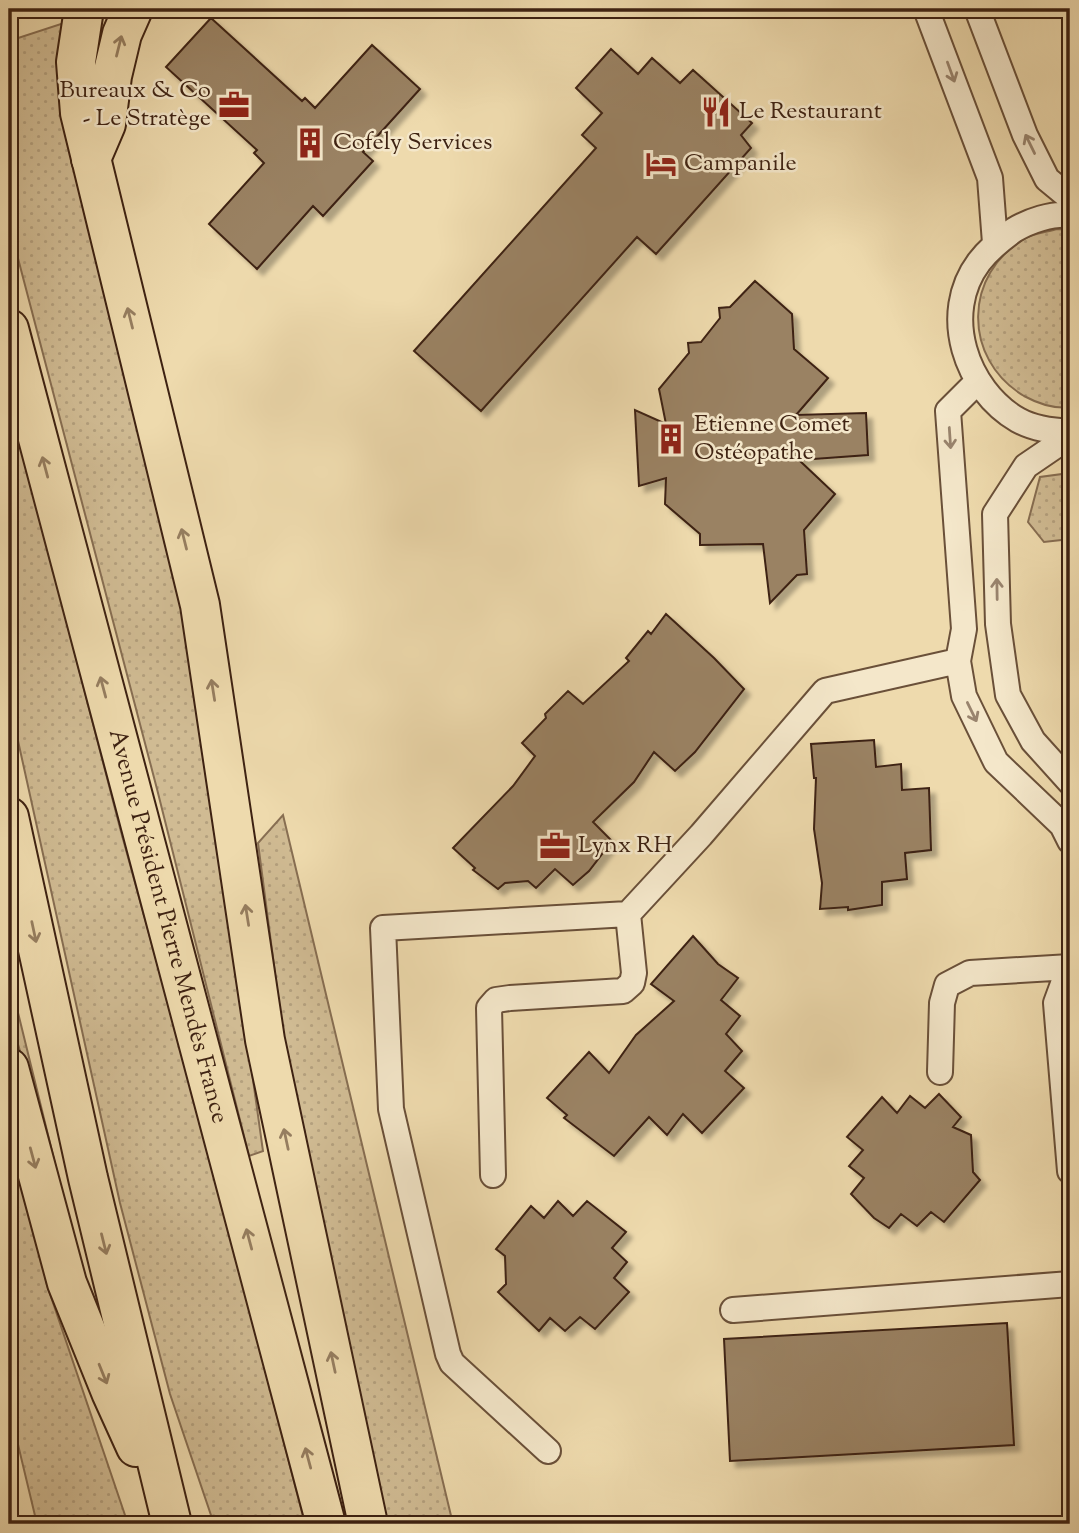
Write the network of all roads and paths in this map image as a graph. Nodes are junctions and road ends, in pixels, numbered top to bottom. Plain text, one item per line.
1 (84, 9) edge
2 (133, 9) edge
3 (926, 9) edge
4 (977, 9) edge
5 (90, 159) junction
6 (1070, 198) edge
7 (1070, 215) edge
8 (995, 243) junction
9 (9, 329) edge
10 (977, 382) junction
11 (1070, 434) edge
12 (998, 624) junction
13 (964, 629) junction
14 (958, 661) junction
15 (1070, 782) edge
16 (9, 817) edge
17 (1070, 841) edge
18 (628, 914) junction
19 (1070, 966) edge
20 (9, 1068) edge
21 (940, 1072) dead end
22 (1070, 1171) edge
23 (494, 1175) dead end
24 (1070, 1284) edge
25 (733, 1310) dead end
26 (548, 1451) dead end
27 (172, 1523) edge
28 (326, 1524) edge
29 (368, 1524) edge

1 - 5 main road
5 -> 2 main road
3 -> 8 lane
6 -> 4 lane
29 -> 5 main road
7 - 8 lane
8 - 10 lane
28 -> 9 main road, Avenue Président Pierre Mendès France
10 - 11 lane
10 -> 13 lane
12 -> 11 lane
12 - 13 lane
12 - 15 lane
13 - 14 lane
14 -> 17 lane
14 - 18 lane
16 -> 27 main road
18 - 23 lane
18 - 26 lane
19 - 21 lane
19 - 22 lane
20 -> 27 main road
24 - 25 lane

